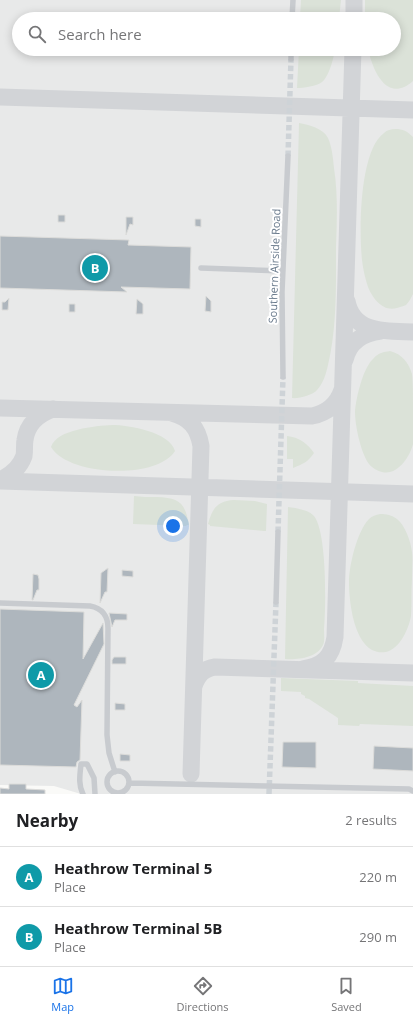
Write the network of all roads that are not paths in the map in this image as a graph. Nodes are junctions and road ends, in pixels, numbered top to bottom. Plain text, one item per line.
1 (292, 0) edge
2 (292, 12) edge
3 (288, 156) tunnel mouth
4 (201, 268) dead end
5 (283, 271) junction
6 (283, 377) tunnel mouth
7 (278, 532) tunnel mouth
8 (276, 602) tunnel mouth
9 (0, 603) edge
10 (115, 772) junction
11 (130, 782) junction
12 (413, 791) edge
13 (83, 794) edge
14 (93, 794) edge
15 (117, 794) edge

1 - 2 street
3 - 5 street, Southern Airside Road
4 - 5 street
5 - 6 street, Southern Airside Road
7 - 8 street
9 - 10 street
10 - 11 street
10 - 15 street
11 - 12 street
11 - 15 street
13 - 14 street

